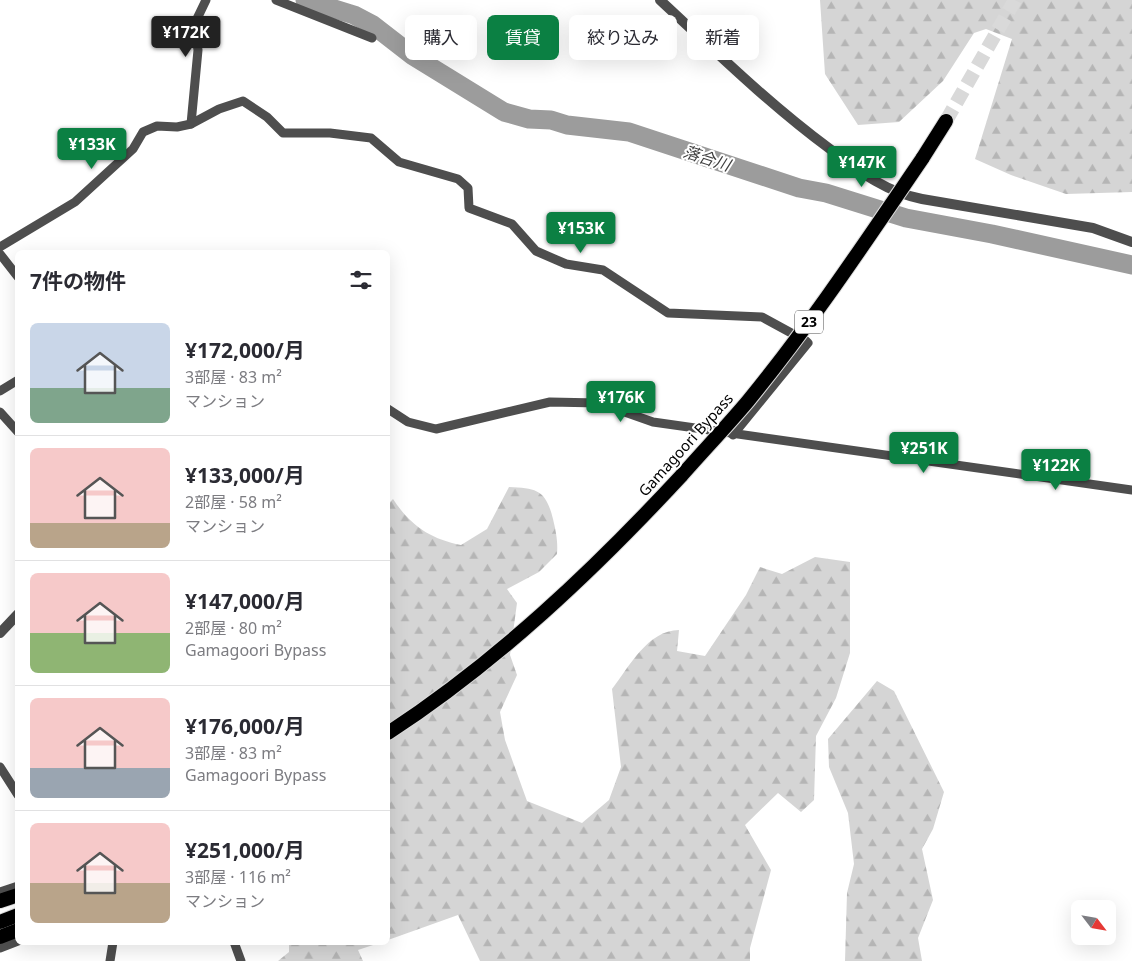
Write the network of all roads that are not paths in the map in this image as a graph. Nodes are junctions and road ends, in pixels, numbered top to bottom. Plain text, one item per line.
1 (206, 0) edge
2 (276, 0) edge
3 (660, 0) edge
4 (372, 38) dead end
5 (943, 118) tunnel mouth
6 (191, 124) junction
7 (1132, 242) edge
8 (0, 247) edge
9 (0, 254) edge
10 (15, 273) edge
11 (15, 382) edge
12 (0, 392) edge
13 (390, 410) edge
14 (0, 412) edge
15 (15, 429) edge
16 (733, 435) junction
17 (679, 472) junction
18 (1132, 490) edge
19 (15, 617) edge
20 (0, 633) edge
21 (390, 723) edge
22 (390, 732) edge
23 (2, 773) edge
24 (15, 792) edge
25 (15, 887) edge
26 (0, 892) edge
27 (15, 896) edge
28 (0, 901) edge
29 (15, 916) edge
30 (0, 922) edge
31 (15, 923) edge
32 (0, 929) edge
33 (15, 931) edge
34 (0, 937) edge
35 (15, 942) edge
36 (113, 945) edge
37 (235, 945) edge
38 (0, 948) edge
39 (110, 961) edge
40 (241, 961) edge

1 - 6 street
2 - 4 street
3 - 7 street
5 - 17 highway, Gamagoori Bypass / 23, bridge
6 - 8 street
6 - 16 street
9 - 10 street
11 - 12 street
13 - 16 street
14 - 15 street
16 - 18 street
17 - 21 highway, Gamagoori Bypass / 23
17 - 22 highway, Gamagoori Bypass / 23
19 - 20 street
23 - 24 street
25 - 26 street
27 - 28 highway
29 - 30 highway
31 - 32 highway
33 - 34 highway
35 - 38 street
36 - 39 street
37 - 40 street

